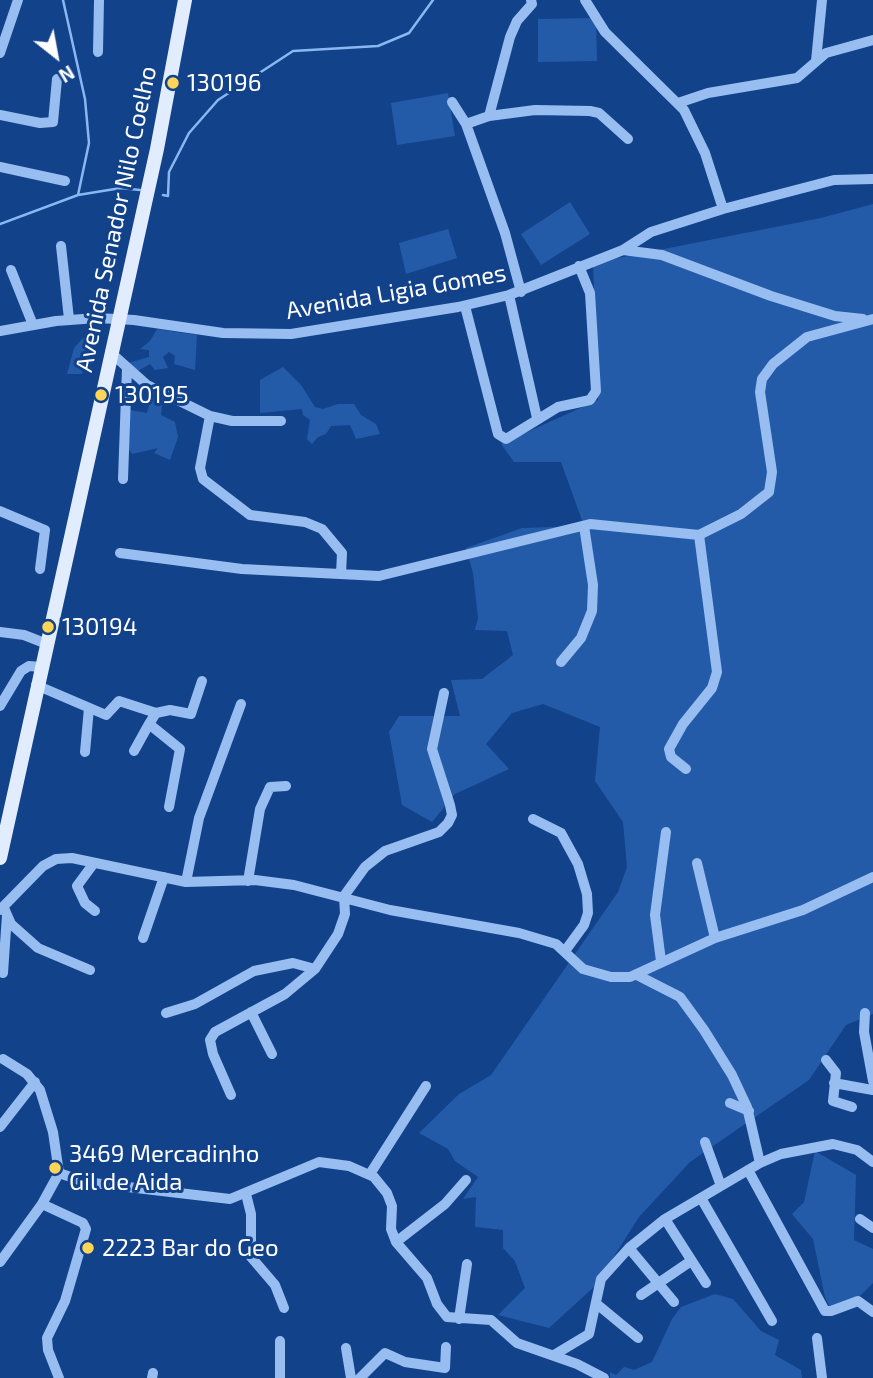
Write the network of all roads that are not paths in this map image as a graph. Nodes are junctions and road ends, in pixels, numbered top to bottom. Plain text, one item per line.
1 (18, 0) edge
2 (99, 0) edge
3 (185, 0) edge
4 (585, 0) edge
5 (822, 0) edge
6 (535, 1) edge
7 (5, 20) edge
8 (873, 40) edge
9 (98, 52) dead end
10 (0, 53) edge
11 (816, 61) junction
12 (57, 79) dead end
13 (452, 103) dead end
14 (678, 103) junction
15 (0, 115) edge
16 (489, 116) junction
17 (466, 124) junction
18 (628, 139) dead end
19 (0, 167) edge
20 (873, 179) edge
21 (65, 181) dead end
22 (723, 209) junction
23 (61, 246) dead end
24 (622, 250) junction
25 (579, 266) junction
26 (11, 270) dead end
27 (521, 292) junction
28 (509, 296) junction
29 (465, 306) junction
30 (69, 319) junction
31 (873, 319) edge
32 (118, 320) junction
33 (33, 325) junction
34 (0, 331) edge
35 (110, 352) junction
36 (127, 368) junction
37 (210, 416) junction
38 (537, 418) junction
39 (281, 421) dead end
40 (123, 479) dead end
41 (0, 511) edge
42 (584, 526) junction
43 (699, 535) junction
44 (120, 553) dead end
45 (40, 569) dead end
46 (341, 574) junction
47 (0, 632) edge
48 (47, 644) junction
49 (561, 662) dead end
50 (41, 667) junction
51 (202, 681) dead end
52 (36, 685) junction
53 (444, 693) dead end
54 (241, 704) dead end
55 (0, 705) edge
56 (89, 708) junction
57 (156, 713) junction
58 (149, 724) junction
59 (134, 751) dead end
60 (85, 752) dead end
61 (686, 769) dead end
62 (286, 786) dead end
63 (169, 807) dead end
64 (534, 819) dead end
65 (666, 832) dead end
66 (0, 858) edge
67 (94, 863) junction
68 (697, 863) dead end
69 (164, 877) junction
70 (873, 877) edge
71 (248, 881) junction
72 (186, 883) junction
73 (344, 897) junction
74 (4, 911) edge
75 (95, 911) dead end
76 (143, 938) dead end
77 (715, 938) junction
78 (565, 951) junction
79 (661, 961) junction
80 (90, 970) dead end
81 (315, 970) junction
82 (2, 973) dead end
83 (637, 975) junction
84 (251, 1012) junction
85 (166, 1013) dead end
86 (865, 1013) dead end
87 (272, 1054) dead end
88 (3, 1059) dead end
89 (826, 1060) dead end
90 (873, 1081) edge
91 (35, 1082) junction
92 (834, 1083) junction
93 (426, 1086) dead end
94 (873, 1090) edge
95 (231, 1096) dead end
96 (730, 1103) dead end
97 (852, 1107) dead end
98 (748, 1111) junction
99 (0, 1127) edge
100 (705, 1142) dead end
101 (873, 1162) edge
102 (761, 1163) junction
103 (748, 1170) junction
104 (59, 1173) junction
105 (370, 1174) junction
106 (466, 1180) dead end
107 (721, 1186) junction
108 (246, 1194) junction
109 (701, 1198) junction
110 (42, 1204) junction
111 (665, 1219) junction
112 (860, 1219) dead end
113 (873, 1227) edge
114 (396, 1242) junction
115 (629, 1248) junction
116 (691, 1261) junction
117 (0, 1262) edge
118 (467, 1264) dead end
119 (658, 1283) junction
120 (706, 1283) dead end
121 (641, 1295) dead end
122 (674, 1302) dead end
123 (598, 1305) junction
124 (284, 1308) dead end
125 (873, 1311) edge
126 (459, 1319) junction
127 (772, 1321) dead end
128 (638, 1338) dead end
129 (817, 1338) dead end
130 (280, 1341) dead end
131 (446, 1347) dead end
132 (346, 1348) dead end
133 (554, 1355) junction
134 (59, 1378) edge
135 (280, 1378) edge
136 (351, 1378) edge
137 (360, 1378) edge
138 (604, 1378) edge
139 (822, 1378) edge

1 - 7 street
2 - 9 street
3 - 32 main road, Avenida Senador Nilo Coelho
4 - 14 street
5 - 11 street
6 - 16 street
7 - 10 street
8 - 11 street
11 - 14 street
12 - 15 street
13 - 17 street
14 - 22 street
16 - 17 street
16 - 18 street
17 - 27 street
19 - 21 street
20 - 22 street
22 - 24 street
23 - 30 street
24 - 25 street, Avenida Ligia Gomes
24 - 31 street, Avenida Ligia Gomes
25 - 27 street, Avenida Ligia Gomes
25 - 38 street
26 - 33 street
27 - 28 street, Avenida Ligia Gomes
28 - 29 street, Avenida Ligia Gomes
28 - 38 street
29 - 32 street, Avenida Ligia Gomes
29 - 38 street
30 - 32 street, Avenida Ligia Gomes
30 - 33 street, Avenida Ligia Gomes
31 - 43 street
32 - 35 main road, Avenida Senador Nilo Coelho
33 - 34 street, Avenida Ligia Gomes
35 - 36 street
35 - 48 main road, Avenida Senador Nilo Coelho
36 - 37 street
36 - 40 street
37 - 39 street
37 - 46 street
41 - 45 street
42 - 43 street
42 - 46 street
42 - 49 street
43 - 61 street
44 - 46 street
47 - 48 street
48 - 50 main road, Avenida Senador Nilo Coelho
50 - 52 main road, Avenida Senador Nilo Coelho
50 - 55 street
51 - 57 street
52 - 56 street
52 - 66 main road, Avenida Senador Nilo Coelho
53 - 73 street
54 - 72 street
56 - 57 street
56 - 60 street
57 - 58 street
58 - 59 street
58 - 63 street
62 - 71 street
64 - 78 street
65 - 79 street
67 - 69 street
67 - 74 street
67 - 75 street
68 - 77 street
69 - 72 street
69 - 76 street
70 - 77 street
71 - 72 street
71 - 73 street
73 - 78 street
73 - 81 street
74 - 80 street
74 - 82 street
77 - 79 street
78 - 83 street
79 - 83 street
81 - 84 street
81 - 85 street
83 - 98 street
84 - 87 street
84 - 95 street
86 - 90 street
88 - 91 street
89 - 92 street
91 - 99 street
91 - 104 street
92 - 94 street
92 - 97 street
93 - 105 street
96 - 98 street
98 - 102 street
100 - 107 street
101 - 102 street
102 - 103 street
103 - 107 street
103 - 125 street
104 - 108 street
104 - 110 street
105 - 108 street
105 - 114 street
106 - 114 street
107 - 109 street
108 - 124 street
109 - 111 street
109 - 127 street
110 - 117 street
110 - 134 street
111 - 115 street
111 - 116 street
112 - 113 street
114 - 126 street
115 - 119 street
115 - 123 street
116 - 119 street
116 - 120 street
118 - 126 street
119 - 121 street
119 - 122 street
123 - 128 street
123 - 133 street
126 - 133 street
129 - 139 street
130 - 135 street
131 - 137 street
132 - 136 street
133 - 138 street

